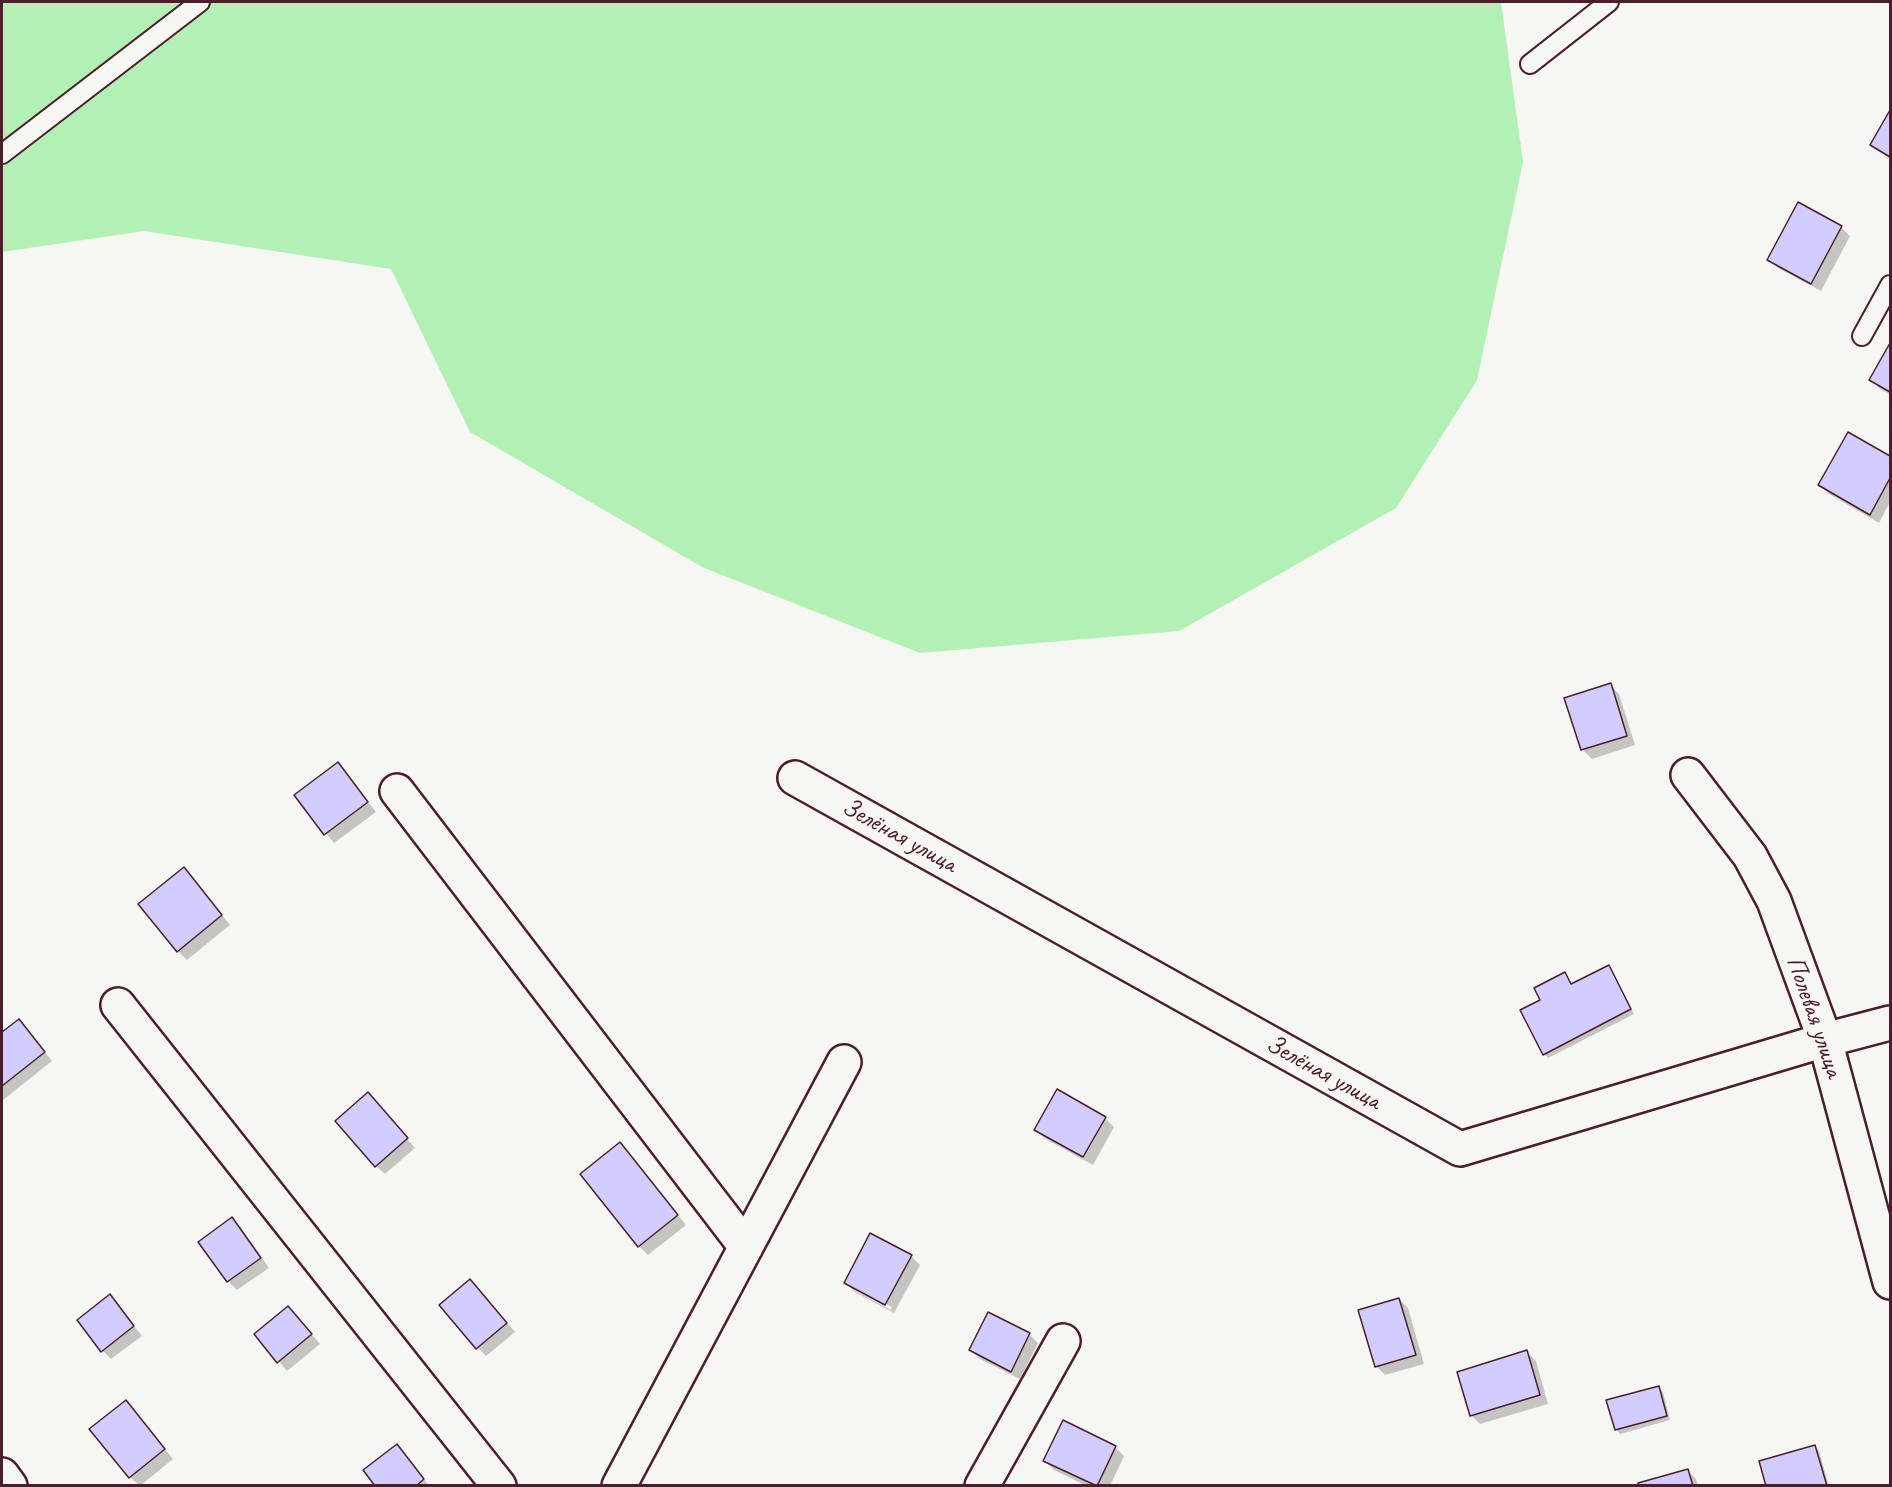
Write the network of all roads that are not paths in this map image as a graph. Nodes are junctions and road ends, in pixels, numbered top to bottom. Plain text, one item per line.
1 (200, 2) edge
2 (1609, 2) edge
3 (1530, 64) dead end
4 (2, 154) edge
5 (1890, 285) edge
6 (1862, 336) dead end
7 (1688, 775) dead end
8 (795, 778) dead end
9 (397, 790) dead end
10 (118, 1005) dead end
11 (1890, 1023) edge
12 (1825, 1040) junction
13 (844, 1062) dead end
14 (746, 1247) junction
15 (1890, 1282) edge
16 (1064, 1341) dead end
17 (2, 1475) edge
18 (10, 1485) edge
19 (499, 1485) edge
20 (619, 1485) edge
21 (982, 1485) edge

1 - 4 lane
2 - 3 lane
5 - 6 lane
7 - 12 street, Полевая улица
8 - 12 street, Зелёная улица
9 - 14 street
10 - 19 street
11 - 12 street, Зелёная улица
12 - 15 street, Полевая улица
13 - 14 street
14 - 20 street
16 - 21 street
17 - 18 street

